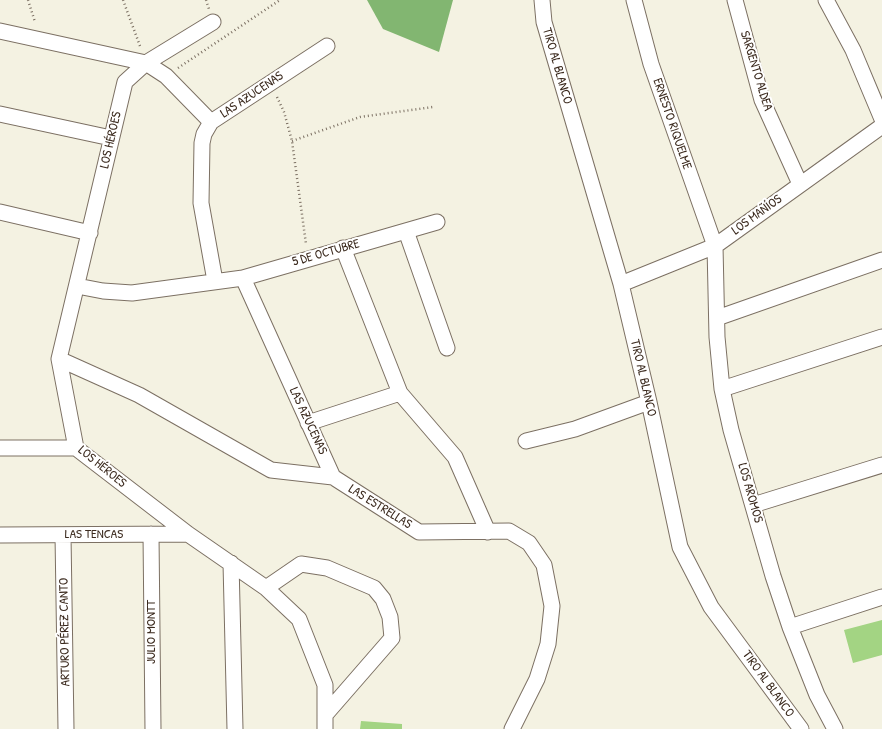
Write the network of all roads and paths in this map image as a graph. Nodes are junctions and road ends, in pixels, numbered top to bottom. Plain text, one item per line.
1 (28, 0) edge
2 (123, 0) edge
3 (280, 0) edge
4 (542, 0) edge
5 (634, 0) edge
6 (735, 0) edge
7 (826, 0) edge
8 (213, 22) dead end
9 (0, 31) edge
10 (41, 40) junction
11 (327, 46) dead end
12 (146, 63) junction
13 (166, 76) junction
14 (270, 84) junction
15 (433, 107) dead end
16 (0, 114) edge
17 (882, 119) edge
18 (211, 122) junction
19 (882, 126) edge
20 (111, 138) junction
21 (292, 141) junction
22 (800, 184) junction
23 (0, 212) edge
24 (437, 222) dead end
25 (406, 231) junction
26 (90, 233) junction
27 (715, 246) junction
28 (343, 248) junction
29 (308, 258) junction
30 (882, 260) edge
31 (243, 278) junction
32 (216, 280) junction
33 (621, 284) junction
34 (77, 286) junction
35 (716, 318) junction
36 (882, 337) edge
37 (448, 348) dead end
38 (59, 359) junction
39 (722, 389) junction
40 (400, 393) junction
41 (649, 402) junction
42 (308, 423) junction
43 (526, 441) dead end
44 (0, 448) edge
45 (76, 448) junction
46 (882, 465) edge
47 (333, 477) junction
48 (753, 505) junction
49 (488, 532) junction
50 (152, 534) junction
51 (188, 534) junction
52 (0, 535) edge
53 (63, 535) junction
54 (231, 563) junction
55 (266, 588) junction
56 (882, 597) edge
57 (790, 627) junction
58 (325, 722) edge
59 (66, 729) edge
60 (153, 729) edge
61 (235, 729) edge
62 (512, 729) edge
63 (801, 729) edge
64 (835, 729) edge

1 - 10 path
2 - 12 path
3 - 13 path
4 - 33 street, TIRO AL BLANCO
5 - 27 street, ERNESTO RIQUELME
6 - 22 street, SARGENTO ALDEA
7 - 17 street
8 - 12 street, LOS HÉROES
9 - 10 street
10 - 12 street
11 - 14 street, LAS AZUCENAS
12 - 13 street, LAS AZUCENAS
12 - 20 street, LOS HÉROES
13 - 18 street, LAS AZUCENAS
14 - 18 street, LAS AZUCENAS
14 - 21 path
15 - 21 path
16 - 20 street
18 - 32 street
19 - 22 street, LOS MAÑÍOS
20 - 26 street, LOS HÉROES
21 - 29 path
22 - 27 street, LOS MAÑÍOS
23 - 26 street
24 - 25 street, 5 DE OCTUBRE
25 - 28 street, 5 DE OCTUBRE
25 - 37 street
26 - 34 street, LOS HÉROES
27 - 33 street, LOS MAÑÍOS
27 - 35 street, LOS AROMOS
28 - 29 street, 5 DE OCTUBRE
28 - 40 street
29 - 31 street, 5 DE OCTUBRE
30 - 35 street
31 - 32 street, 5 DE OCTUBRE
31 - 42 street, LAS AZUCENAS
32 - 34 street, 5 DE OCTUBRE
33 - 41 street, TIRO AL BLANCO
34 - 38 street, LOS HÉROES
35 - 39 street, LOS AROMOS
36 - 39 street
38 - 45 street, LOS HÉROES
38 - 47 street, LAS ESTRELLAS
39 - 48 street, LOS AROMOS
40 - 42 street
40 - 49 street
41 - 43 street
41 - 63 street, TIRO AL BLANCO
42 - 47 street, LAS AZUCENAS
44 - 45 street
45 - 51 street, LOS HÉROES
46 - 48 street
47 - 49 street, LAS ESTRELLAS
48 - 57 street, LOS AROMOS
49 - 62 street, LAS ESTRELLAS
50 - 51 street, LAS TENCAS
50 - 53 street, LAS TENCAS
50 - 60 street, JULIO MONTT
51 - 54 street, LOS HÉROES
52 - 53 street, LAS TENCAS
53 - 59 street, ARTURO PÉREZ CANTO
54 - 55 street, LOS HÉROES
54 - 61 street
55 - 58 street, LOS HÉROES
55 - 58 street
56 - 57 street
57 - 64 street, LOS AROMOS

